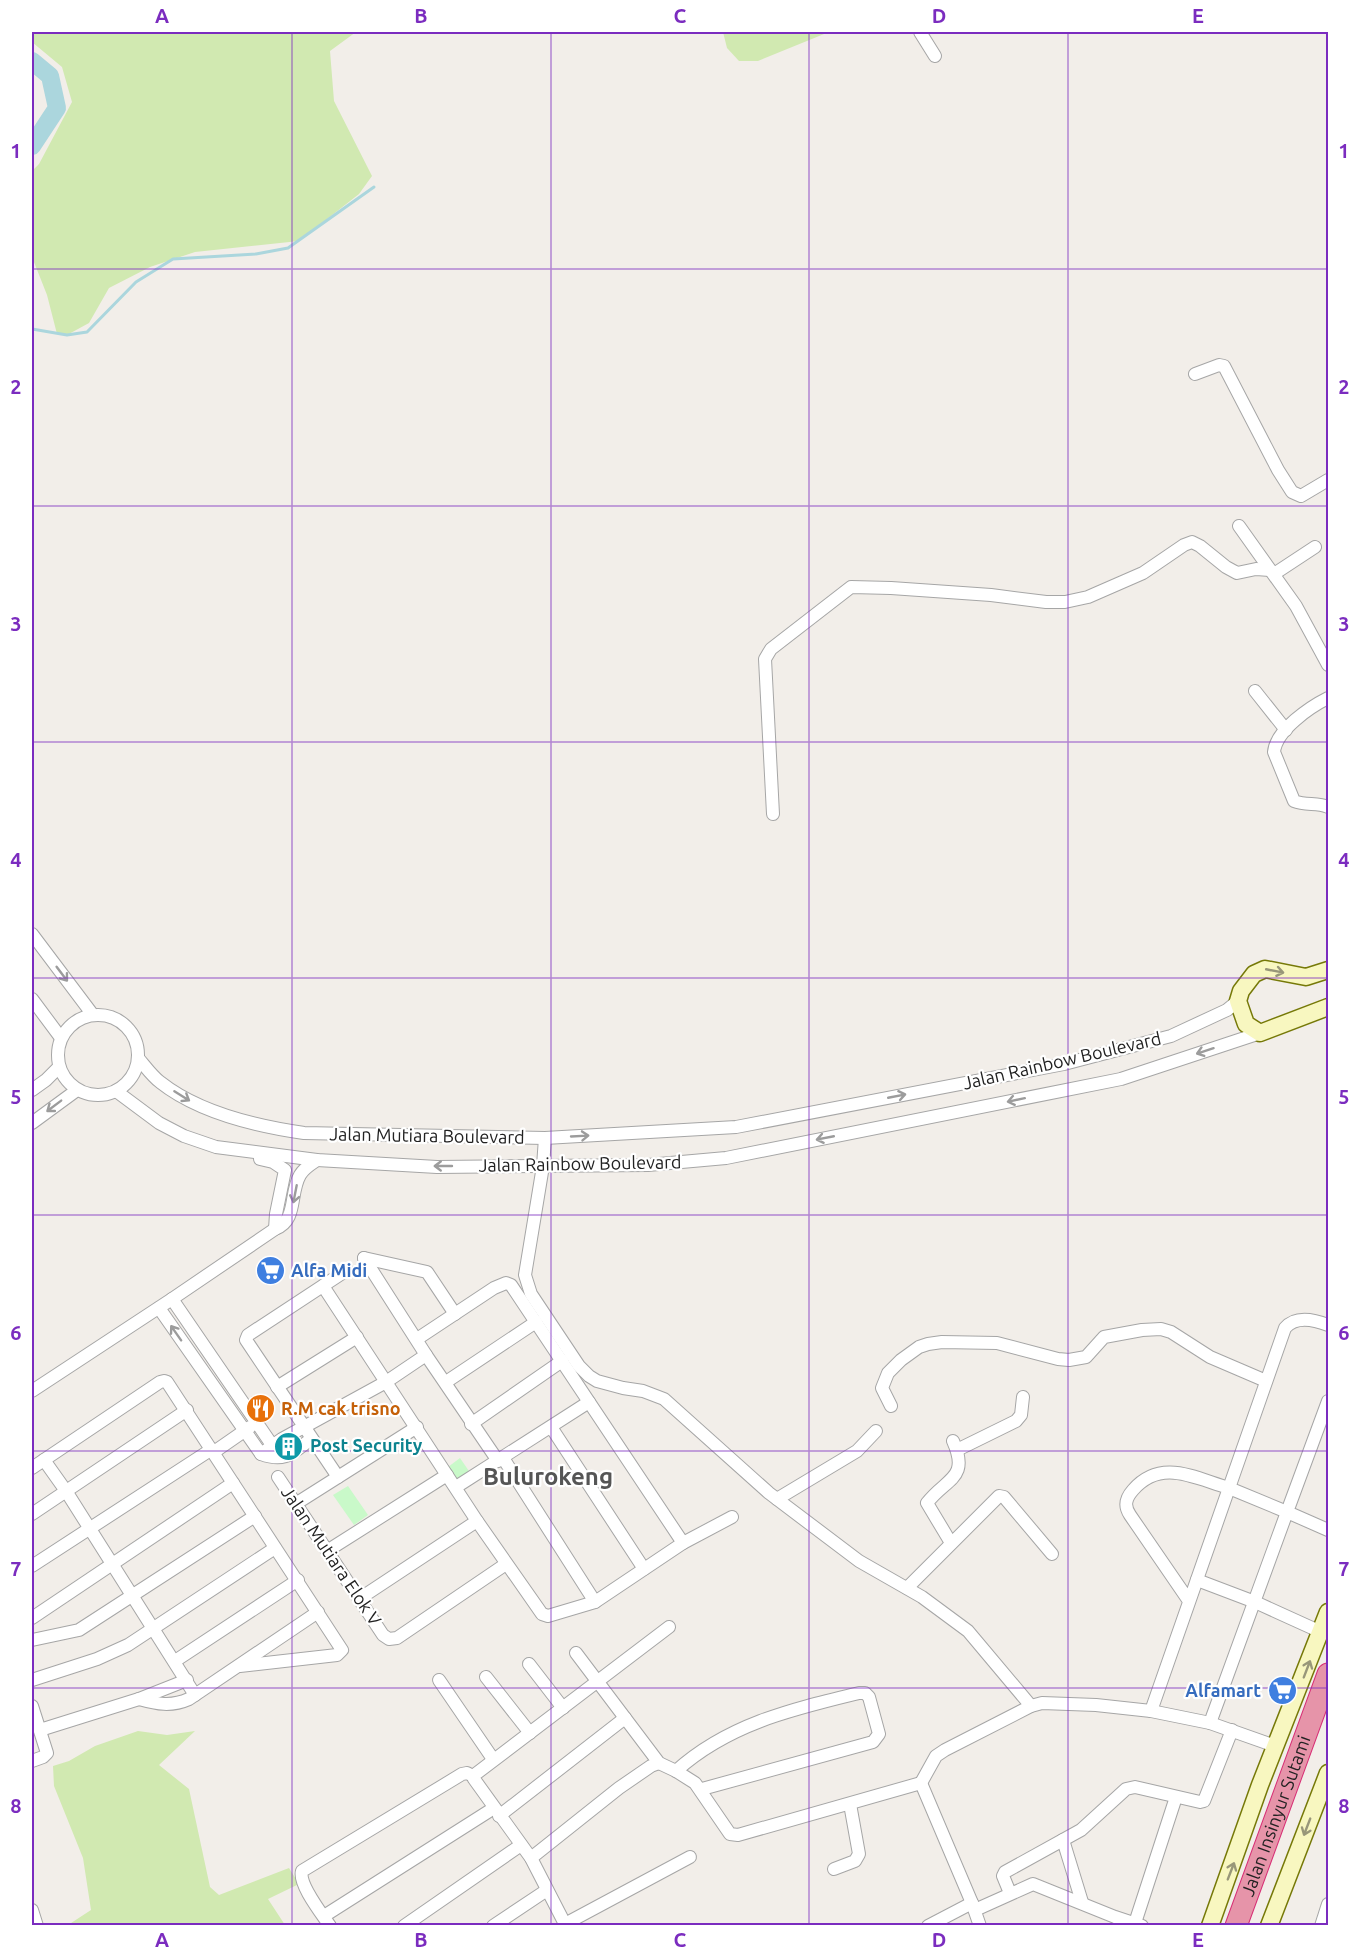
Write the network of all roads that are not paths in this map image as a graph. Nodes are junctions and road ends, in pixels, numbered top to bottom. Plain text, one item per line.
1 (920, 32) edge
2 (935, 56) dead end
3 (1195, 375) dead end
4 (1329, 480) edge
5 (1239, 526) dead end
6 (1316, 547) dead end
7 (1272, 572) junction
8 (1329, 665) edge
9 (1255, 691) dead end
10 (1329, 698) edge
11 (1286, 730) junction
12 (1329, 807) edge
13 (772, 814) dead end
14 (32, 934) edge
15 (1329, 970) edge
16 (32, 999) edge
17 (1238, 1001) junction
18 (1329, 1007) edge
19 (93, 1015) junction
20 (1260, 1033) junction
21 (61, 1038) junction
22 (138, 1058) junction
23 (59, 1067) junction
24 (32, 1090) edge
25 (77, 1090) junction
26 (116, 1091) junction
27 (32, 1123) edge
28 (736, 1127) joint
29 (545, 1138) junction
30 (216, 1147) junction
31 (317, 1160) junction
32 (543, 1166) junction
33 (275, 1229) junction
34 (347, 1270) dead end
35 (322, 1286) junction
36 (172, 1299) junction
37 (159, 1308) junction
38 (455, 1314) junction
39 (536, 1322) junction
40 (1329, 1325) edge
41 (357, 1337) junction
42 (417, 1339) junction
43 (204, 1346) junction
44 (192, 1355) junction
45 (426, 1355) junction
46 (562, 1361) junction
47 (227, 1379) junction
48 (1266, 1381) junction
49 (386, 1382) junction
50 (446, 1382) junction
51 (277, 1387) junction
52 (215, 1388) junction
53 (32, 1391) edge
54 (1023, 1397) dead end
55 (1329, 1401) edge
56 (891, 1406) dead end
57 (593, 1407) junction
58 (187, 1410) junction
59 (257, 1423) junction
60 (471, 1424) junction
61 (304, 1426) junction
62 (417, 1427) junction
63 (551, 1427) junction
64 (245, 1431) junction
65 (876, 1431) dead end
66 (311, 1439) junction
67 (272, 1445) junction
68 (213, 1450) junction
69 (261, 1454) junction
70 (44, 1460) junction
71 (500, 1460) junction
72 (32, 1468) edge
73 (447, 1475) junction
74 (278, 1477) dead end
75 (338, 1477) junction
76 (233, 1483) junction
77 (456, 1487) junction
78 (1229, 1488) junction
79 (66, 1491) junction
80 (777, 1499) junction
81 (297, 1503) junction
82 (1287, 1512) junction
83 (32, 1514) edge
84 (255, 1516) junction
85 (732, 1517) dead end
86 (477, 1521) junction
87 (89, 1527) junction
88 (1329, 1530) edge
89 (683, 1543) junction
90 (951, 1544) junction
91 (275, 1548) junction
92 (327, 1551) junction
93 (1052, 1554) dead end
94 (112, 1564) junction
95 (506, 1564) junction
96 (32, 1566) edge
97 (644, 1569) junction
98 (298, 1580) junction
99 (1197, 1580) junction
100 (907, 1588) junction
101 (132, 1595) junction
102 (359, 1599) junction
103 (1189, 1601) junction
104 (595, 1602) junction
105 (1255, 1602) junction
106 (318, 1612) junction
107 (1329, 1612) edge
108 (32, 1617) edge
109 (669, 1627) dead end
110 (153, 1629) junction
111 (1321, 1632) junction
112 (32, 1640) edge
113 (576, 1653) dead end
114 (175, 1660) junction
115 (529, 1664) dead end
116 (240, 1666) junction
117 (1329, 1674) edge
118 (486, 1677) dead end
119 (32, 1680) edge
120 (187, 1680) junction
121 (439, 1680) dead end
122 (598, 1680) junction
123 (195, 1695) junction
124 (139, 1699) junction
125 (32, 1706) edge
126 (1031, 1706) junction
127 (563, 1708) junction
128 (1329, 1710) edge
129 (1151, 1712) junction
130 (625, 1718) junction
131 (36, 1723) edge
132 (1210, 1723) junction
133 (1232, 1730) junction
134 (530, 1733) junction
135 (1275, 1746) junction
136 (493, 1759) junction
137 (32, 1761) edge
138 (659, 1763) junction
139 (676, 1771) junction
140 (1329, 1773) edge
141 (473, 1776) junction
142 (921, 1783) junction
143 (702, 1790) junction
144 (1176, 1797) junction
145 (1324, 1798) edge
146 (850, 1804) junction
147 (496, 1812) junction
148 (1063, 1840) junction
149 (521, 1845) junction
150 (690, 1857) dead end
151 (531, 1858) junction
152 (834, 1869) dead end
153 (547, 1890) junction
154 (1010, 1893) junction
155 (1082, 1902) junction
156 (974, 1906) junction
157 (1328, 1909) edge
158 (32, 1910) edge
159 (327, 1921) edge
160 (507, 1922) edge
161 (1138, 1924) edge
162 (566, 1925) edge
163 (37, 1926) edge
164 (405, 1926) edge
165 (493, 1926) edge
166 (928, 1926) edge
167 (980, 1926) edge
168 (1210, 1926) edge
169 (1236, 1926) edge
170 (1249, 1926) edge
171 (1269, 1926) edge
172 (1320, 1926) edge

1 - 2 street
3 - 4 street
5 - 7 street
6 - 7 street
7 - 8 street
7 - 13 street
9 - 11 street
10 - 11 street
11 - 12 street
14 -> 19 street
17 -> 15 street
16 - 21 street
17 - 20 street
28 -> 17 street, Jalan Rainbow Boulevard
18 - 20 street
19 - 21 street
19 - 22 street
20 -> 32 street, Jalan Rainbow Boulevard
21 - 23 street
22 - 26 street
22 -> 29 street, Jalan Mutiara Boulevard
23 - 24 street
23 - 25 street
25 - 26 street
25 -> 27 street
26 - 30 street, Jalan Rainbow Boulevard
29 -> 28 street, Jalan Mutiara Boulevard
29 - 32 street
30 - 31 street, Jalan Rainbow Boulevard
30 - 33 street
32 -> 31 street, Jalan Rainbow Boulevard
31 -> 33 street, Jalan Mutiara Boulevard
32 - 80 street
33 - 36 street, Jalan Mutiara Boulevard
34 - 35 street
35 - 41 street
35 - 51 street
36 - 37 street, Jalan Mutiara Boulevard
36 - 43 street
44 -> 37 street
37 - 53 street, Jalan Mutiara Boulevard
38 - 39 street
38 - 42 street
38 - 42 street
39 - 46 street
39 - 50 street
40 - 48 street
41 - 49 street
41 - 51 street
42 - 45 street
43 - 44 street
43 - 47 street
44 - 52 street
45 - 49 street
45 - 50 street
46 - 57 street
46 - 60 street
47 - 52 street
47 - 59 street
48 - 56 street
48 - 78 street
49 - 61 street
49 - 62 street
50 - 60 street
51 - 61 street
52 - 64 street
54 - 90 street
55 - 82 street
57 - 63 street
57 - 89 street
58 - 68 street
58 - 70 street
58 - 79 street
59 - 64 street
59 - 67 street
60 - 71 street
61 - 66 street
61 - 67 street
62 - 73 street
62 - 75 street
63 - 71 street
63 - 97 street
64 - 68 street
64 - 69 street
65 - 80 street
66 - 69 street
66 - 75 street
67 - 69 street
68 - 76 street
68 - 87 street
70 - 72 street
70 - 79 street
71 - 77 street
71 - 104 street
73 - 77 street
73 - 92 street
74 - 81 street, Jalan Mutiara Elok V
75 - 81 street
76 - 84 street
76 - 94 street
77 - 86 street
78 - 82 street
78 - 99 street
78 - 103 street
79 - 83 street
79 - 87 street
80 - 100 street
81 - 92 street, Jalan Mutiara Elok V
82 - 88 street
82 - 105 street
84 - 91 street
84 - 101 street
85 - 89 street
86 - 95 street
86 - 102 street
87 - 94 street
87 - 96 street
89 - 97 street
90 - 93 street
90 - 100 street
91 - 98 street
91 - 110 street
92 - 102 street, Jalan Mutiara Elok V
94 - 101 street
94 - 108 street
95 - 102 street, Jalan Mutiara Elok V
95 - 104 street
97 - 104 street
98 - 106 street
98 - 114 street
99 - 103 street
99 - 105 street
100 - 126 street
101 - 110 street
101 - 112 street
103 - 129 street
105 - 111 street
105 - 132 street
106 - 116 street
106 - 116 street
107 - 111 street
109 - 122 street
110 - 114 street
110 - 119 street
135 -> 111 street
113 - 122 street
114 - 120 street
115 - 127 street
116 - 123 street
117 - 169 highway, Jalan Insinyur Sutami
118 - 134 street
120 - 123 street
120 - 124 street
121 - 136 street
122 - 127 street
122 - 130 street
123 - 124 street
124 - 131 street
125 - 131 street
126 - 129 street
126 - 142 street
127 - 134 street
128 - 170 highway, Jalan Insinyur Sutami
129 - 132 street
130 - 138 street
130 - 147 street
131 - 137 street
132 - 133 street
133 - 135 street
133 - 144 street
134 - 136 street
168 -> 135 street
136 - 141 street
138 - 139 street
138 - 151 street
139 - 143 street
139 - 143 street
140 - 145 street
141 - 147 street
141 - 159 street
142 - 146 street
142 - 156 street
143 - 146 street
144 - 148 street
144 - 161 street
145 -> 171 street
146 - 152 street
147 - 149 street
147 - 159 street
148 - 154 street
148 - 155 street
149 - 151 street
149 - 164 street
150 - 162 street
151 - 153 street
153 - 160 street
153 - 162 street
154 - 155 street
154 - 156 street
155 - 161 street
156 - 166 street
156 - 167 street
157 - 172 street
158 - 163 street
160 - 165 street

